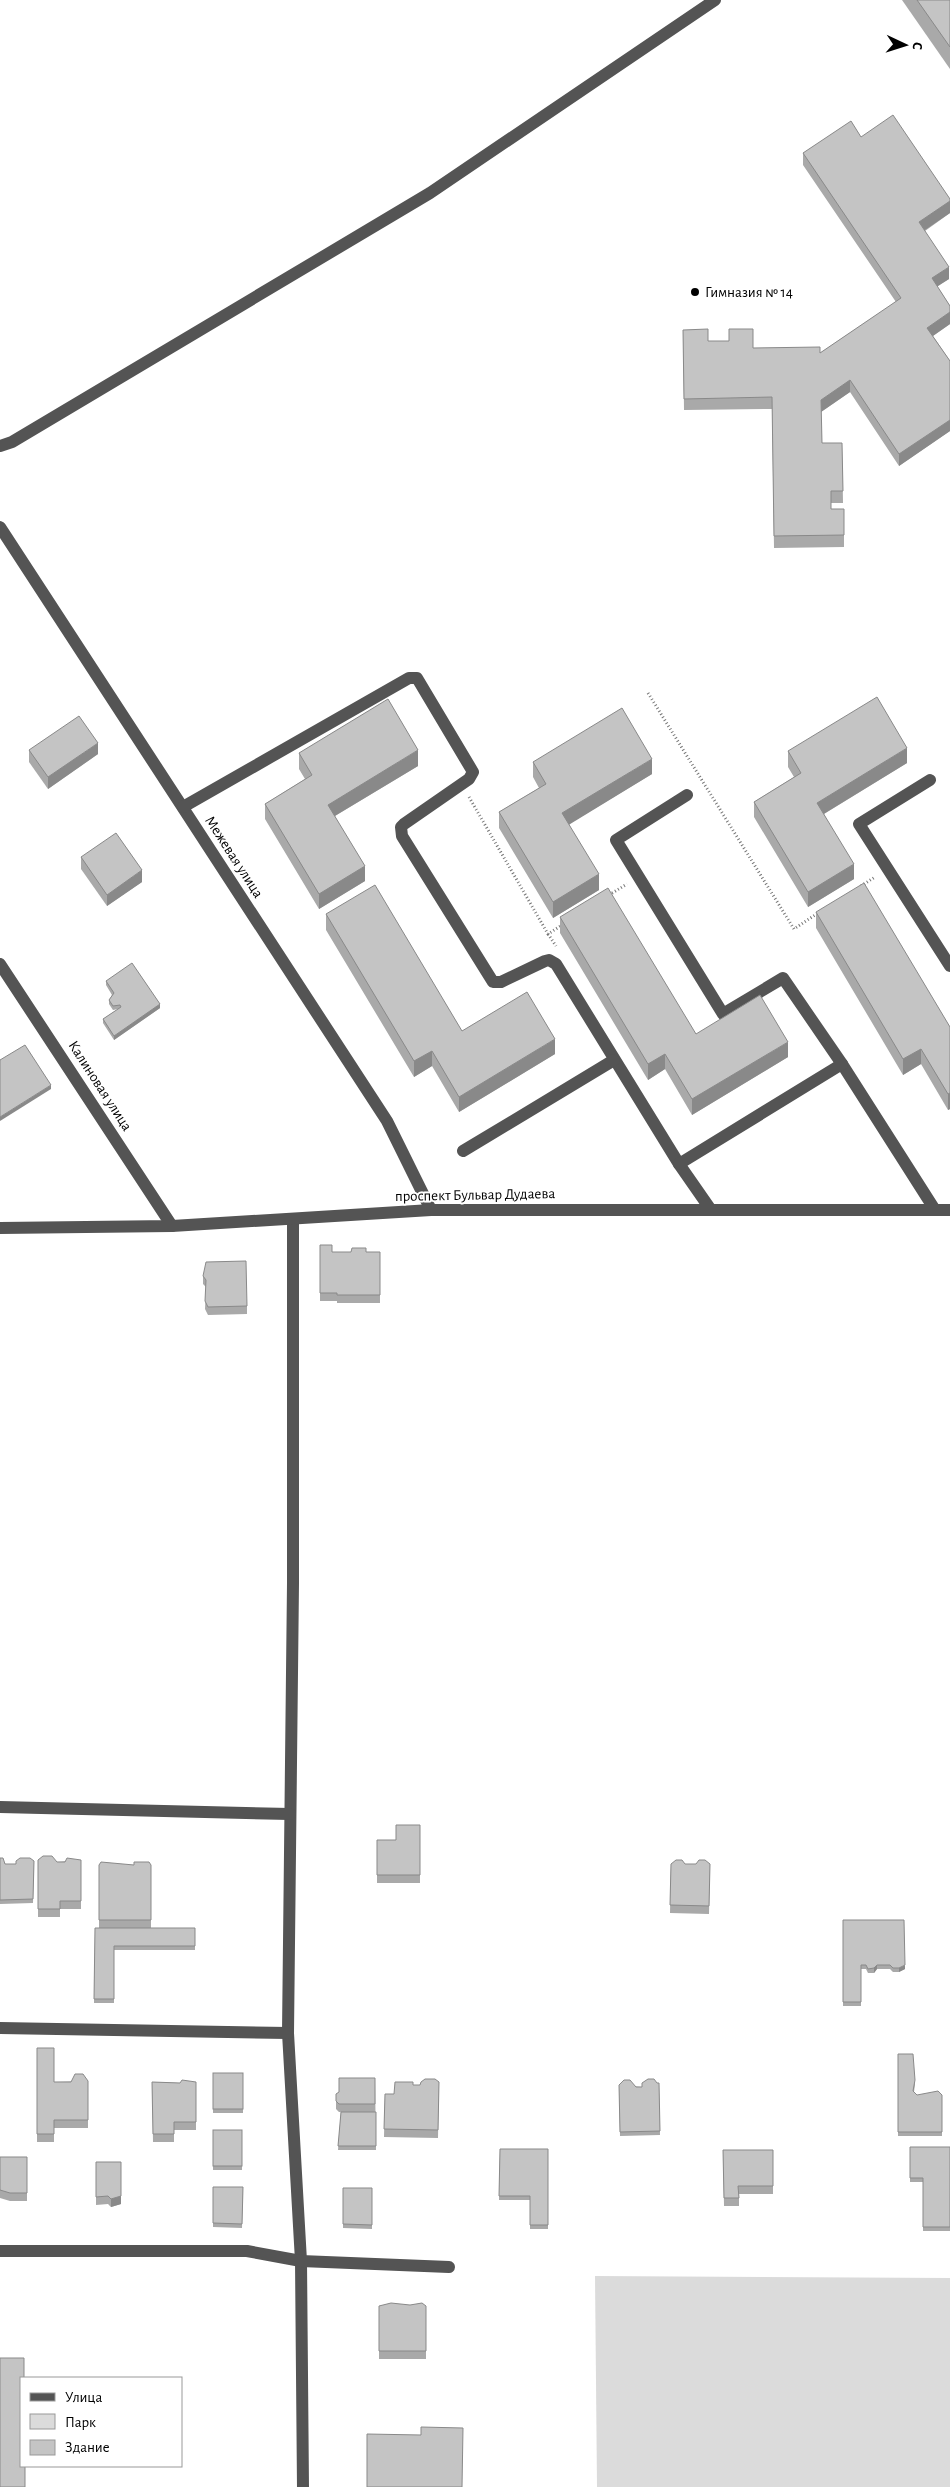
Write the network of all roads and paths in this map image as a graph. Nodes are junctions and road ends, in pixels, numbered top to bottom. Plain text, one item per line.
1 (715, 0) edge
2 (0, 446) edge
3 (0, 527) edge
4 (648, 693) dead end
5 (930, 780) dead end
6 (462, 784) junction
7 (687, 795) dead end
8 (182, 807) junction
9 (888, 868) junction
10 (638, 877) junction
11 (857, 888) edge
12 (606, 897) edge
13 (826, 908) edge
14 (565, 923) edge
15 (0, 964) edge
16 (950, 966) edge
17 (614, 1060) junction
18 (842, 1064) junction
19 (464, 1151) dead end
20 (679, 1164) junction
21 (431, 1210) junction
22 (711, 1210) junction
23 (935, 1210) junction
24 (950, 1210) edge
25 (293, 1219) junction
26 (172, 1226) junction
27 (0, 1228) edge
28 (0, 1807) edge
29 (290, 1814) junction
30 (0, 2028) edge
31 (288, 2033) junction
32 (0, 2251) edge
33 (301, 2261) junction
34 (449, 2267) dead end
35 (303, 2487) edge

1 - 2 street
3 - 8 street, Межевая улица
4 - 13 path
5 - 9 street
6 - 8 street
6 - 14 path
6 - 17 street
7 - 10 street
8 - 21 street, Межевая улица
9 - 11 path
9 - 16 street
10 - 12 path
10 - 18 street
15 - 26 street, Калиновая улица
17 - 19 street
17 - 20 street
18 - 20 street
18 - 23 street
20 - 22 street
21 - 22 street, проспект Бульвар Дудаева
21 - 25 street, проспект Бульвар Дудаева
22 - 23 street, проспект Бульвар Дудаева
23 - 24 street, проспект Бульвар Дудаева
25 - 26 street, проспект Бульвар Дудаева
25 - 29 street
26 - 27 street, проспект Бульвар Дудаева
28 - 29 street
29 - 31 street
30 - 31 street
31 - 33 street
32 - 33 street
33 - 34 street
33 - 35 street

